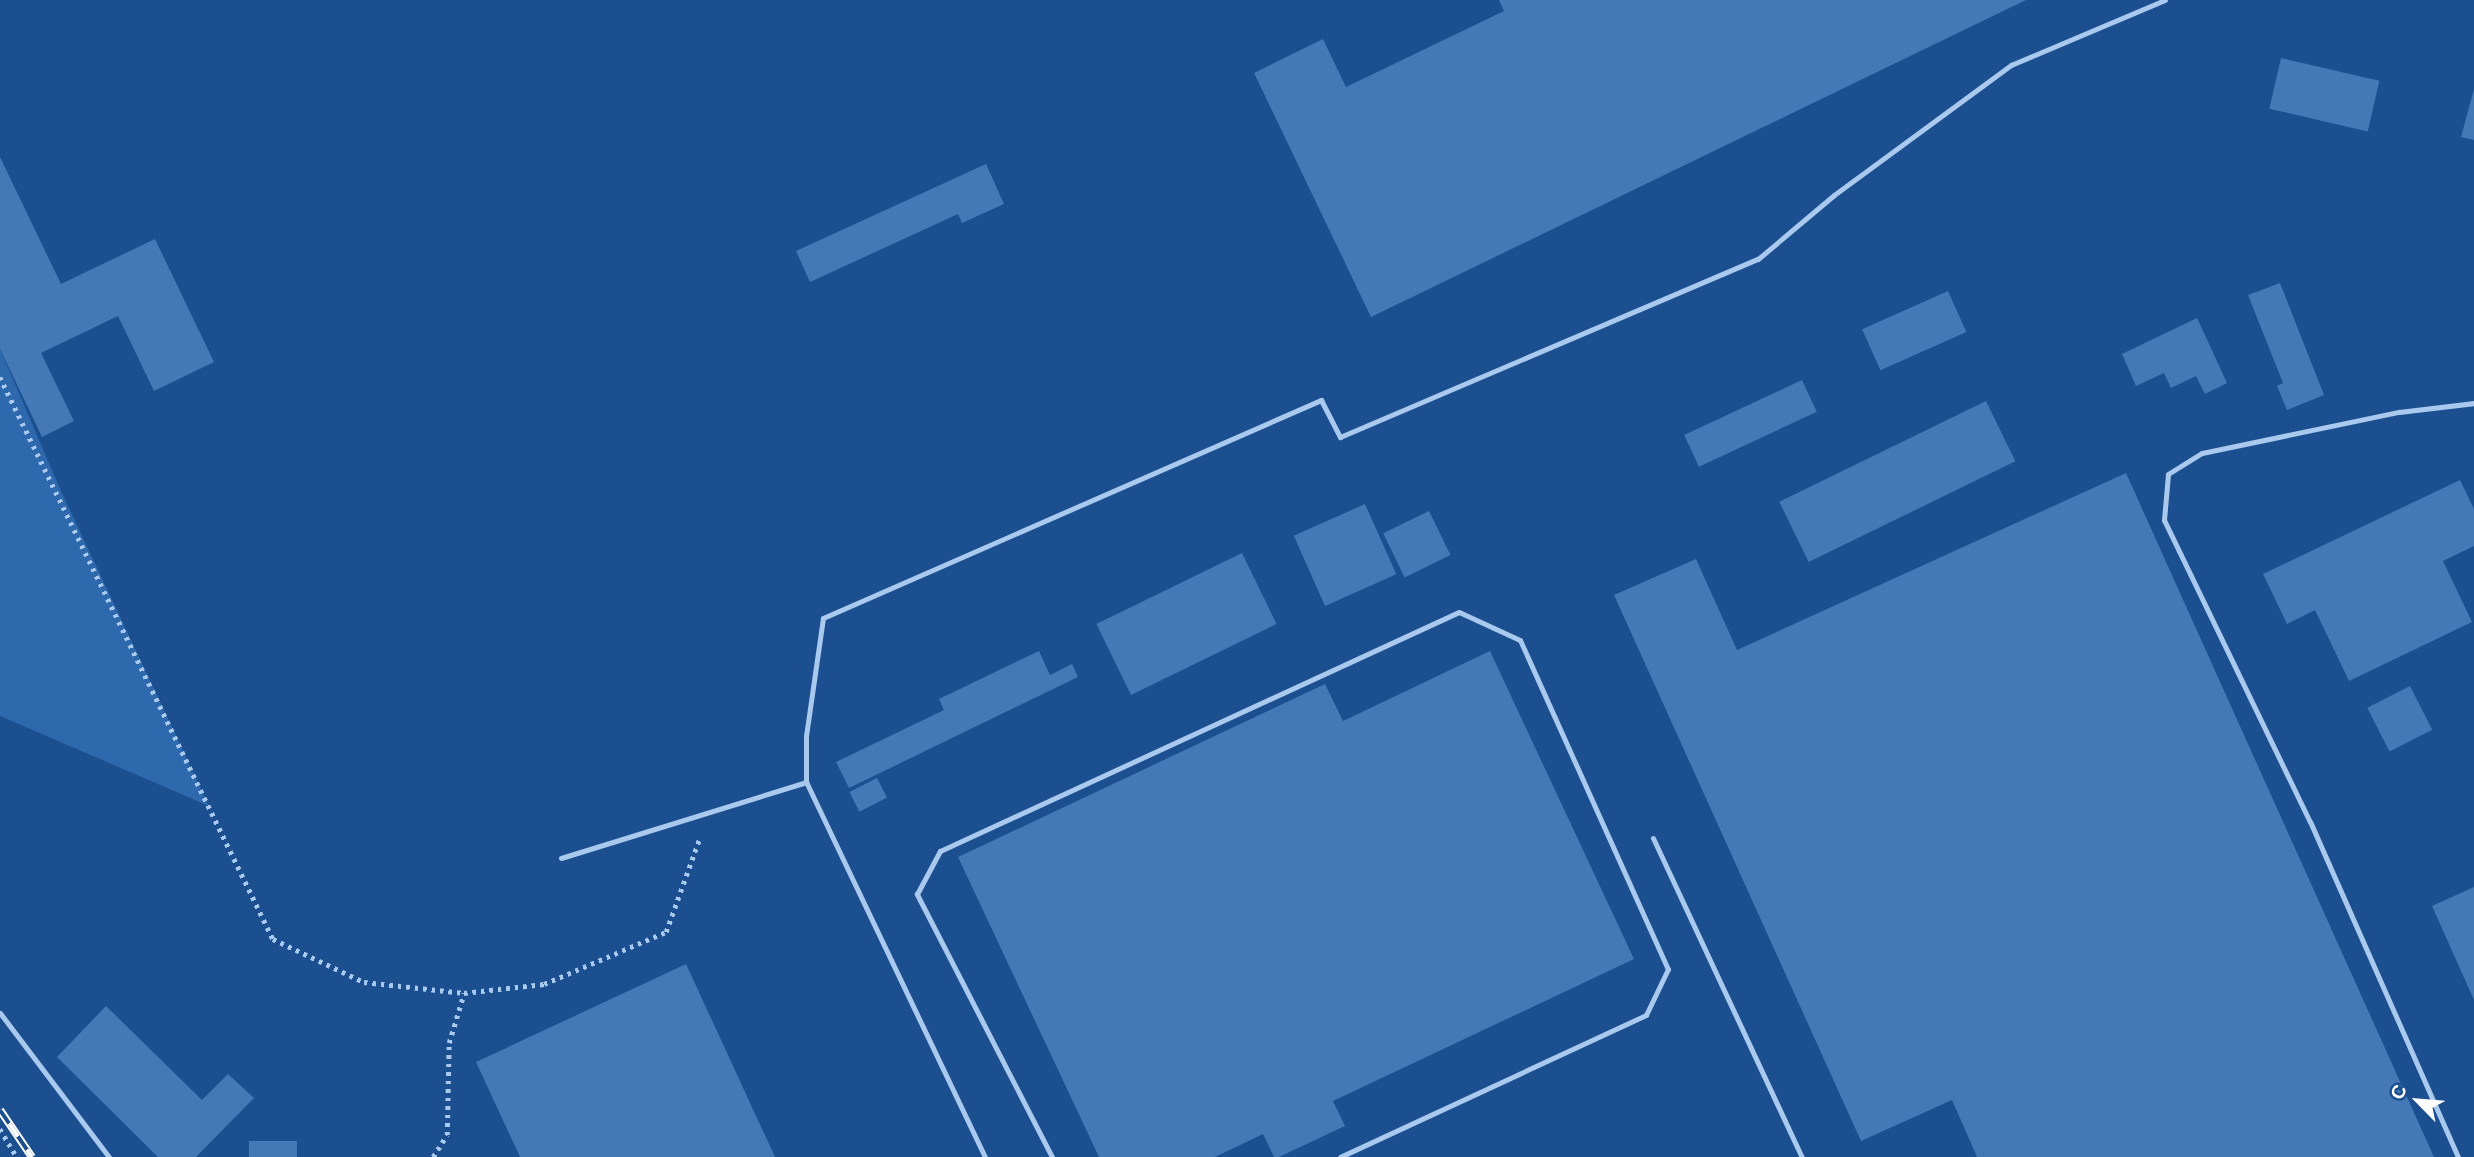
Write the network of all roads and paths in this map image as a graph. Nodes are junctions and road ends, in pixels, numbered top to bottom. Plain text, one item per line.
1 (2165, 0) edge
2 (0, 377) edge
3 (2474, 403) edge
4 (806, 782) junction
5 (708, 815) junction
6 (1653, 838) dead end
7 (561, 858) dead end
8 (464, 993) junction
9 (0, 1013) edge
10 (0, 1129) edge
11 (17, 1157) edge
12 (109, 1157) edge
13 (433, 1157) edge
14 (985, 1157) edge
15 (1052, 1157) edge
16 (1340, 1157) edge
17 (1802, 1157) edge
18 (2458, 1157) edge

1 - 4 lane
2 - 8 path
3 - 18 lane
4 - 5 lane
4 - 14 lane
5 - 7 lane
5 - 8 path
6 - 17 lane
8 - 13 path
9 - 12 lane
10 - 11 path
15 - 16 lane

